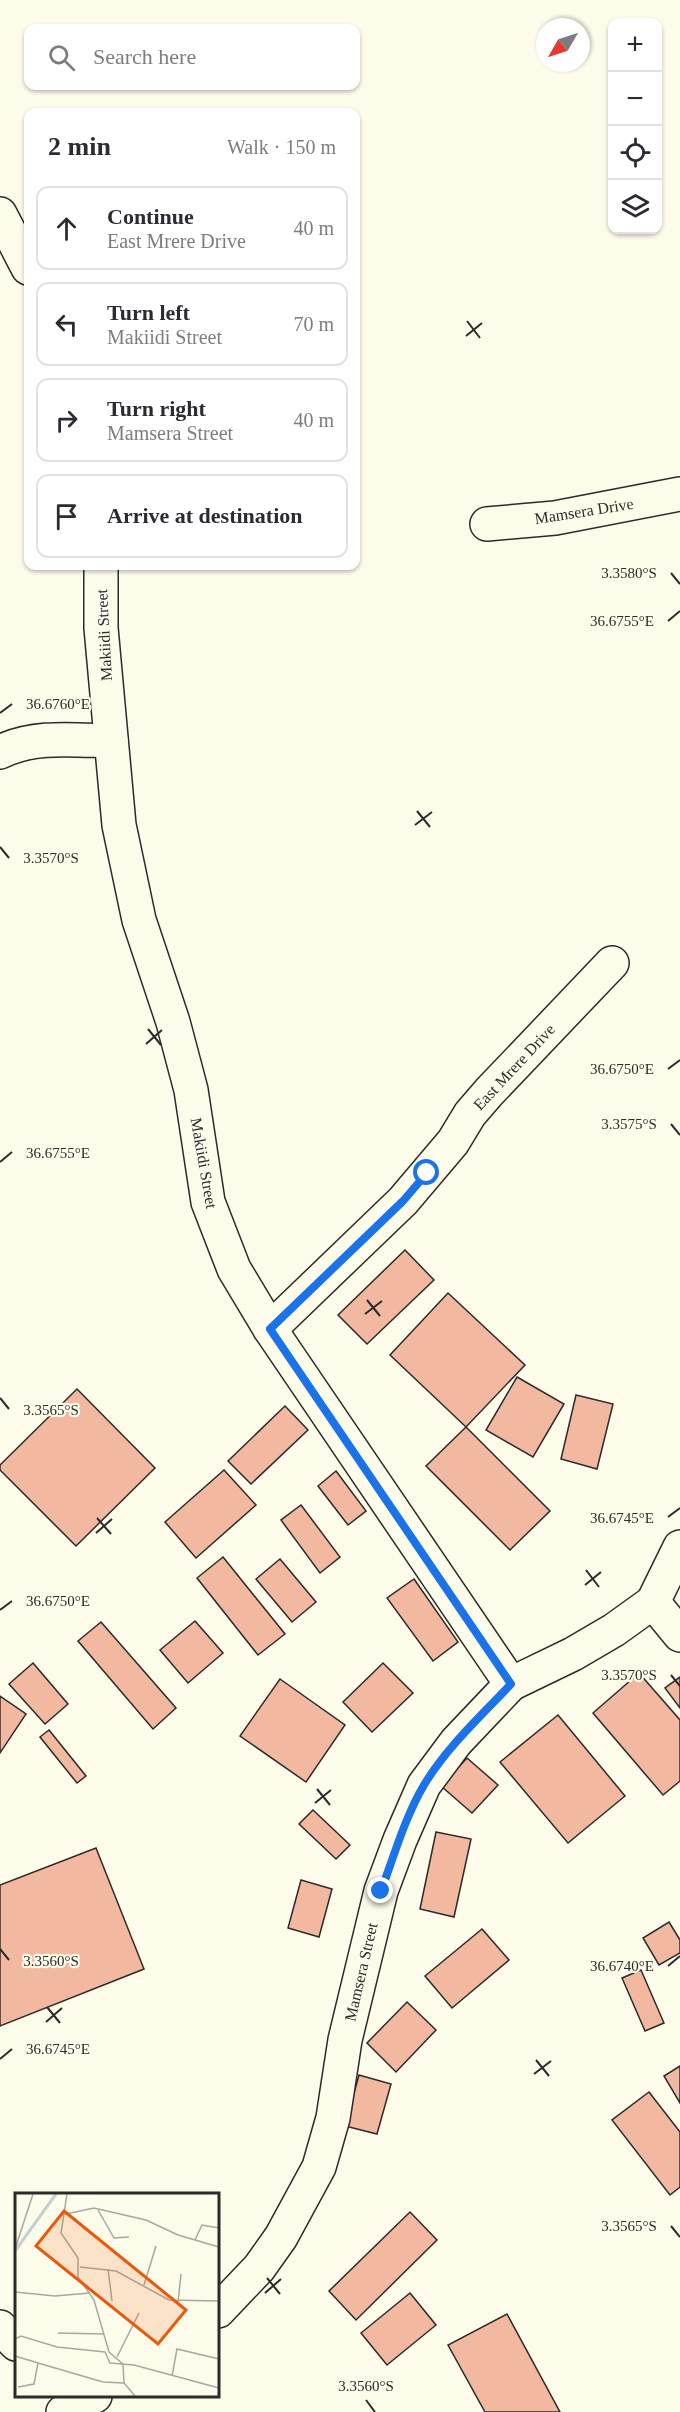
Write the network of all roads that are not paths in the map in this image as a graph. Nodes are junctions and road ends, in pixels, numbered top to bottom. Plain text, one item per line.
1 (0, 214) edge
2 (24, 260) edge
3 (680, 494) edge
4 (486, 524) dead end
5 (101, 570) edge
6 (111, 741) junction
7 (0, 752) edge
8 (612, 963) dead end
9 (270, 1329) junction
10 (680, 1547) edge
11 (653, 1602) junction
12 (680, 1635) edge
13 (511, 1684) junction
14 (219, 2310) edge
15 (0, 2327) edge
16 (15, 2343) edge

1 - 2 street
3 - 4 street, Mamsera Drive
5 - 6 street, Makiidi Street
6 - 7 street
6 - 9 street, Makiidi Street
8 - 9 street, East Mrere Drive
9 - 13 street, Makiidi Street
10 - 11 street, Mamsera Street
11 - 12 street
11 - 13 street, Mamsera Street
13 - 14 street, Mamsera Street
15 - 16 street

